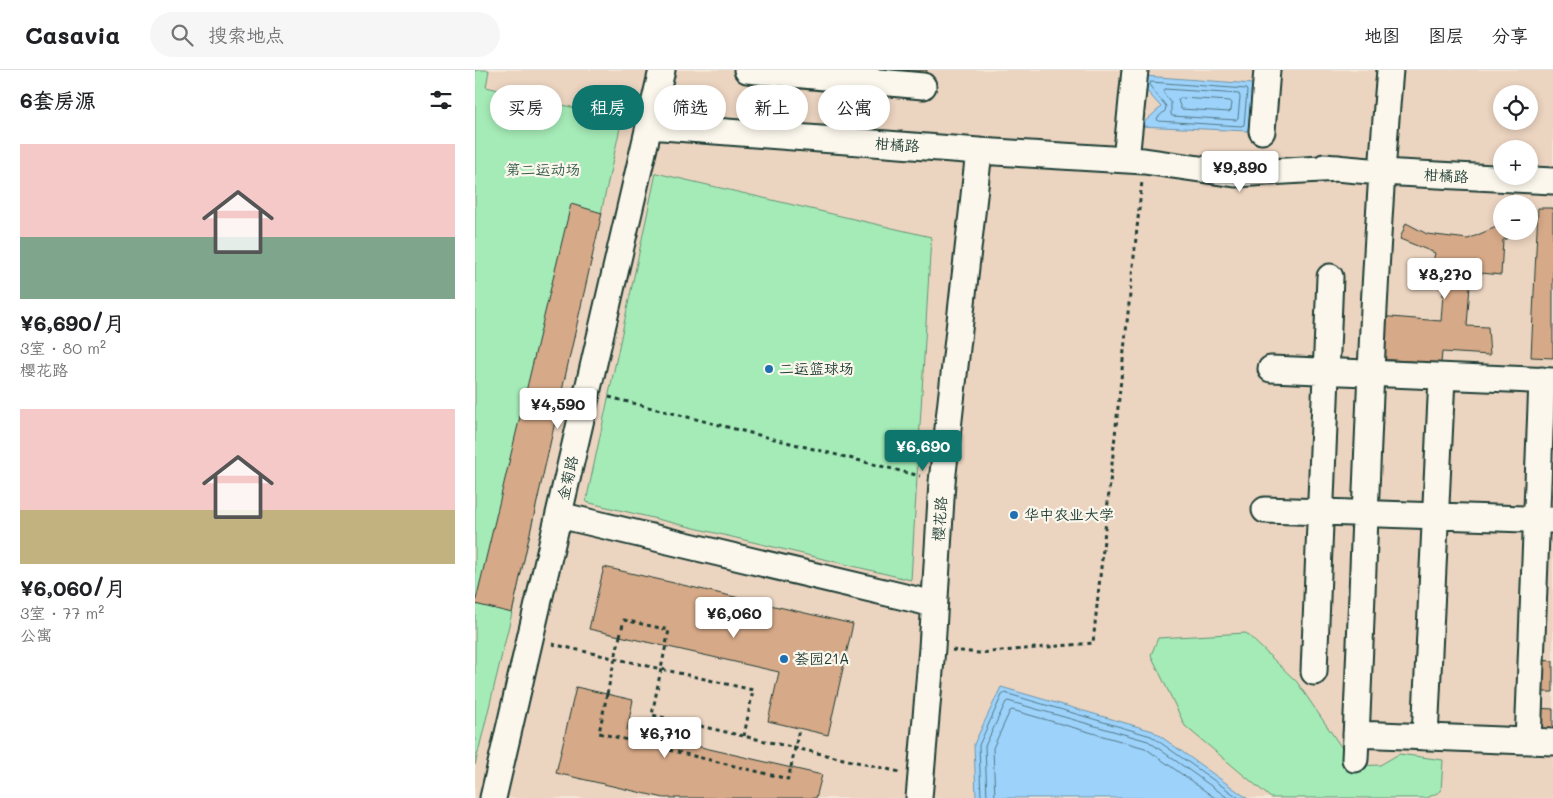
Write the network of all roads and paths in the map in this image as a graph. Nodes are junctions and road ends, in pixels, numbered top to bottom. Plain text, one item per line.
1 (662, 70) edge
2 (747, 70) edge
3 (1135, 70) edge
4 (1267, 70) edge
5 (1390, 70) edge
6 (860, 75) edge
7 (923, 86) dead end
8 (649, 126) junction
9 (1262, 131) dead end
10 (979, 151) junction
11 (1135, 160) junction
12 (1381, 172) junction
13 (1553, 181) edge
14 (1330, 277) dead end
15 (1271, 369) dead end
16 (1326, 372) junction
17 (1370, 374) junction
18 (1442, 377) junction
19 (1548, 381) edge
20 (587, 392) junction
21 (942, 482) junction
22 (1265, 510) dead end
23 (1321, 511) junction
24 (1365, 513) junction
25 (559, 515) junction
26 (1436, 516) junction
27 (1544, 520) edge
28 (934, 604) junction
29 (530, 639) junction
30 (932, 648) junction
31 (661, 669) junction
32 (1314, 672) dead end
33 (799, 729) dead end
34 (744, 736) junction
35 (1425, 737) junction
36 (1527, 741) junction
37 (1553, 742) edge
38 (920, 787) edge
39 (493, 798) edge

1 - 8 street, 金菊路
2 - 6 street
3 - 11 street
4 - 9 street
5 - 12 street
6 - 7 street
8 - 10 street, 柑橘路
8 - 20 street, 金菊路
10 - 11 street, 柑橘路
10 - 21 street, 樱花路
11 - 12 street, 柑橘路
11 - 30 path
12 - 13 street, 柑橘路
12 - 17 street
14 - 16 street
15 - 16 street
16 - 17 street
16 - 23 street
17 - 18 street
17 - 24 street
18 - 19 street
18 - 26 street
19 - 27 street
20 - 21 path
20 - 25 street, 金菊路
21 - 28 street, 樱花路
22 - 23 street
23 - 24 street
23 - 32 street
24 - 26 street
24 - 35 street
25 - 28 street
25 - 29 street, 金菊路
26 - 27 street
26 - 35 street
27 - 36 street
28 - 30 street, 樱花路
29 - 31 path
29 - 39 street, 金菊路
30 - 38 street, 樱花路
31 - 33 path, bridge
31 - 34 path
31 - 34 path
34 - 38 path
35 - 36 street
36 - 37 street

